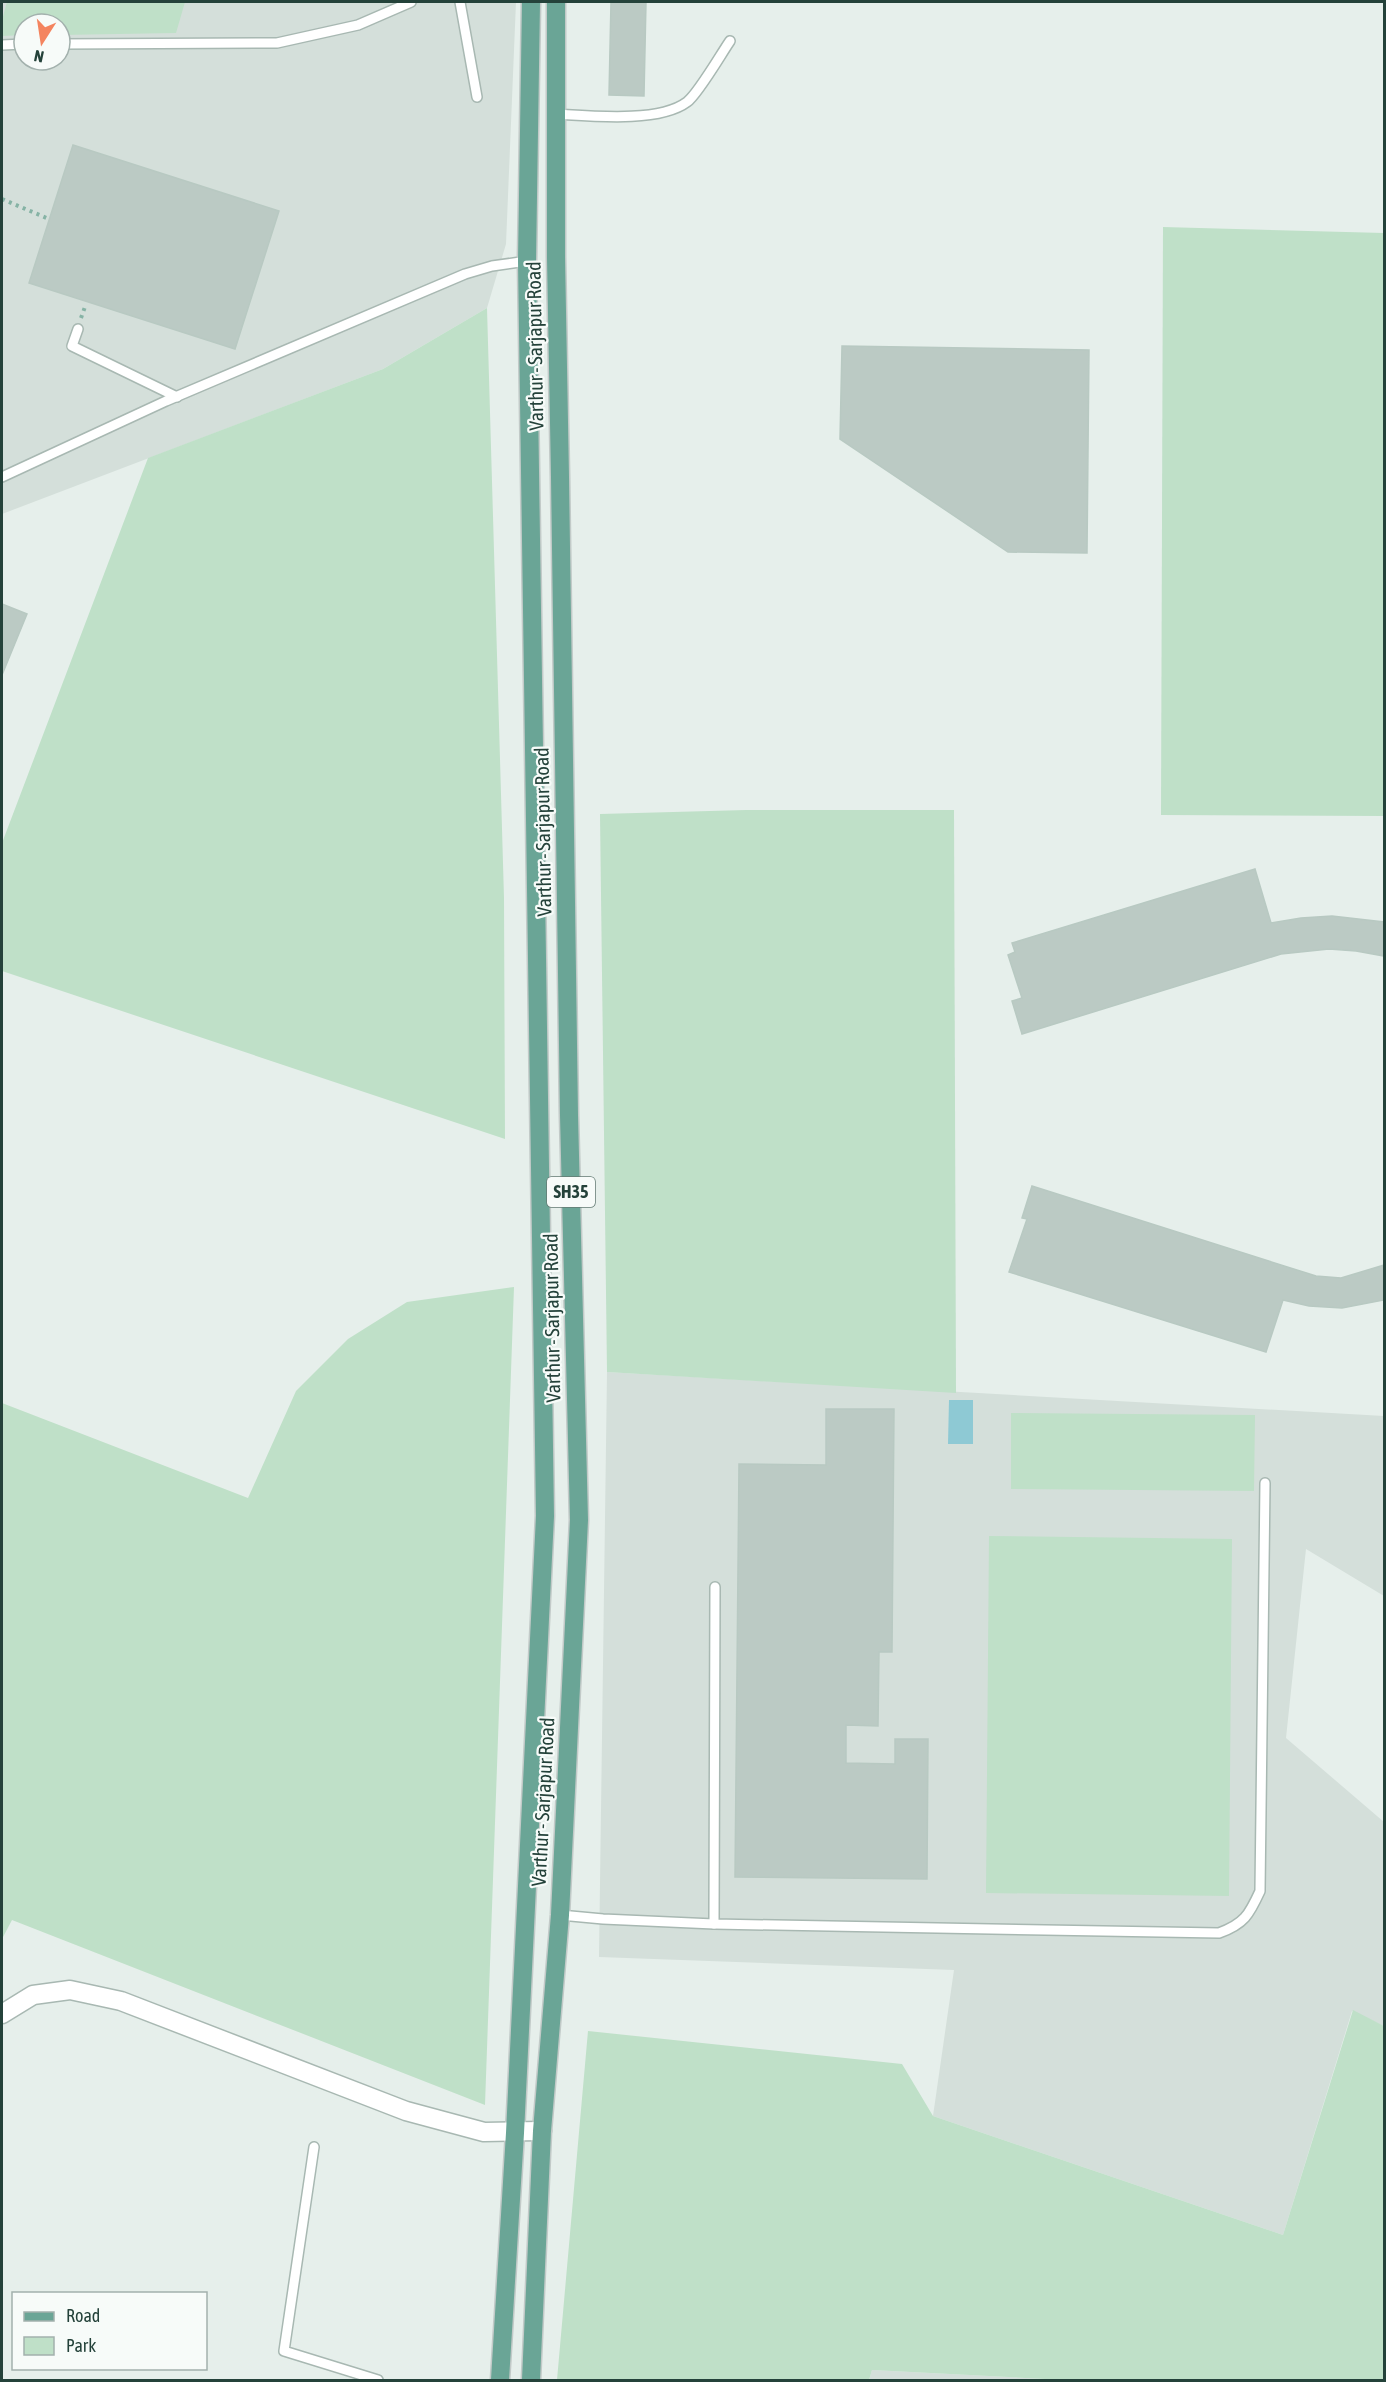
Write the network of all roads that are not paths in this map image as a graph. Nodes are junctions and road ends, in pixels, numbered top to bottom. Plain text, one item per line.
1 (411, 2) edge
2 (460, 2) edge
3 (531, 2) edge
4 (556, 2) edge
5 (730, 41) dead end
6 (72, 44) edge
7 (477, 97) dead end
8 (556, 114) junction
9 (527, 261) junction
10 (78, 329) dead end
11 (177, 397) junction
12 (2, 477) edge
13 (1265, 1483) dead end
14 (715, 1587) dead end
15 (560, 1915) junction
16 (714, 1924) junction
17 (2, 2014) edge
18 (542, 2131) junction
19 (516, 2133) junction
20 (314, 2147) dead end
21 (378, 2380) edge
22 (500, 2380) edge
23 (531, 2380) edge

1 - 6 lane
2 - 7 lane
3 - 9 main road, Varthur - Sarjapur Road / SH35
4 - 8 main road, Varthur - Sarjapur Road / SH35
5 - 8 lane
8 - 15 main road, Varthur - Sarjapur Road / SH35
9 - 11 lane
9 - 19 main road, Varthur - Sarjapur Road / SH35
10 - 11 lane
11 - 12 lane
13 - 16 lane
14 - 16 lane
15 - 16 lane
15 - 18 main road, Varthur - Sarjapur Road / SH35
17 - 19 street
18 - 19 street
18 - 23 main road, Varthur - Sarjapur Road / SH35
19 - 22 main road, Varthur - Sarjapur Road / SH35
20 - 21 lane

